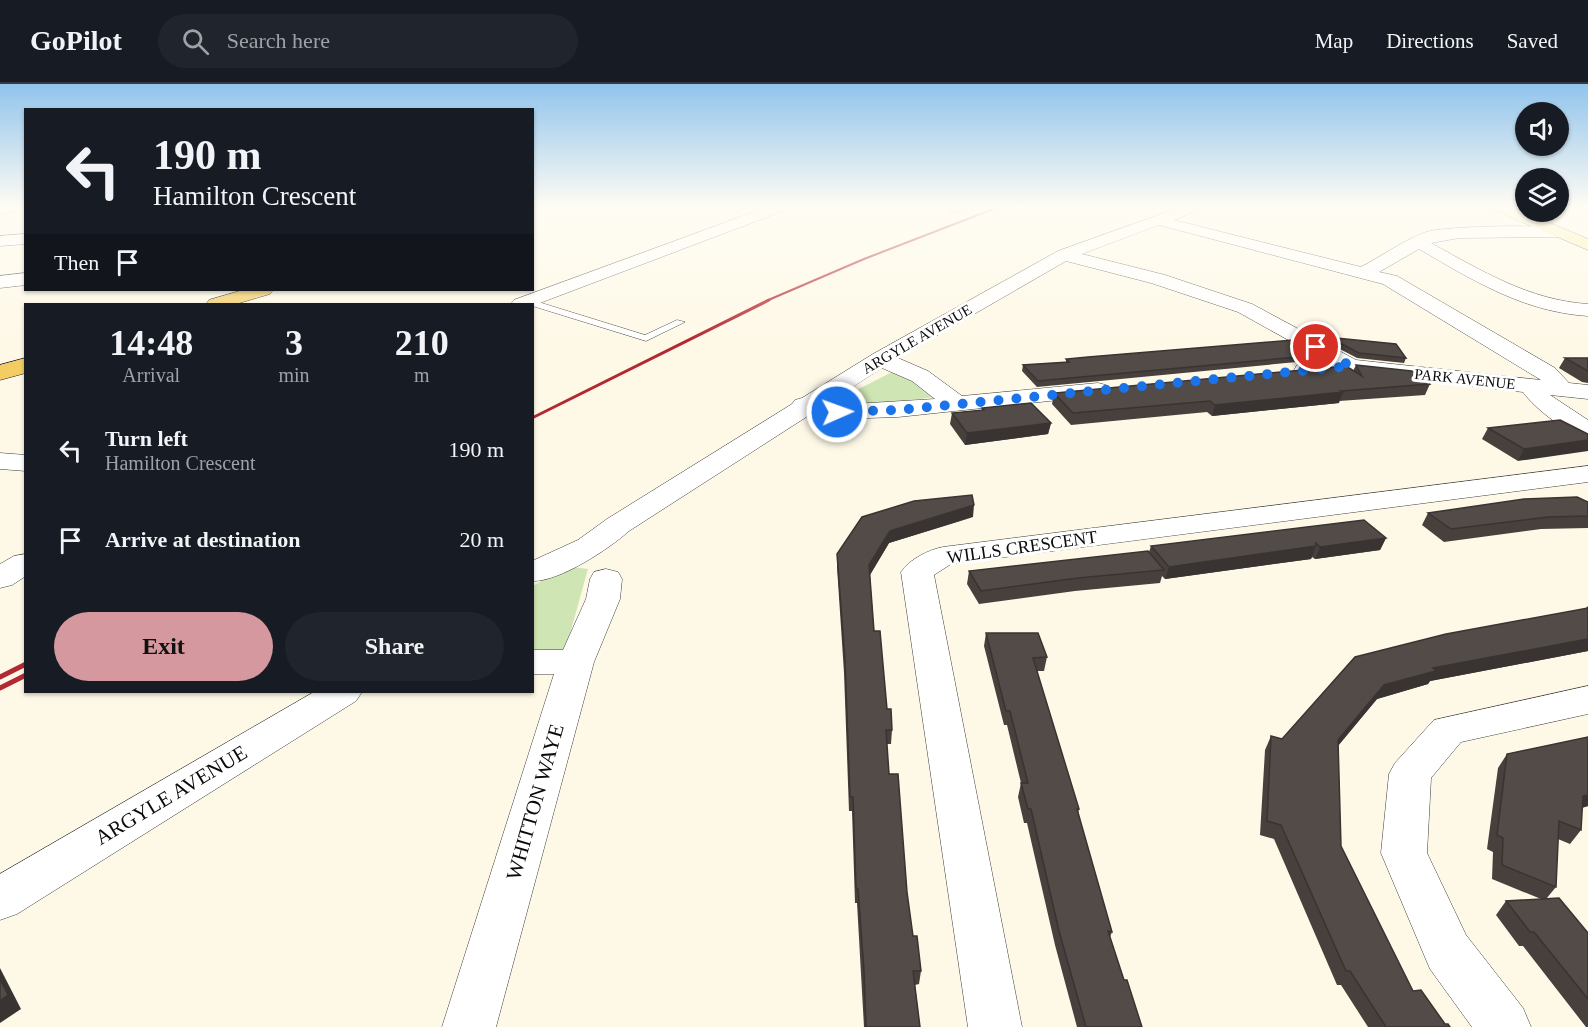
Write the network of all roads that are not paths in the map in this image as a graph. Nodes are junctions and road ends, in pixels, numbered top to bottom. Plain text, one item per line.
1 (660, 252) edge
2 (1072, 252) edge
3 (1285, 252) edge
4 (1400, 252) edge
5 (1436, 252) edge
6 (1064, 255) junction
7 (1365, 272) junction
8 (24, 279) edge
9 (0, 282) edge
10 (260, 291) edge
11 (219, 303) edge
12 (525, 303) edge
13 (534, 306) edge
14 (1588, 310) edge
15 (680, 322) dead end
16 (881, 359) junction
17 (24, 366) edge
18 (1351, 366) junction
19 (0, 373) edge
20 (1281, 373) edge
21 (1531, 386) junction
22 (1119, 388) edge
23 (1562, 389) junction
24 (1588, 392) edge
25 (956, 403) junction
26 (804, 405) junction
27 (1588, 431) edge
28 (0, 460) edge
29 (24, 463) edge
30 (1584, 487) edge
31 (604, 560) junction
32 (0, 561) edge
33 (24, 563) edge
34 (24, 564) edge
35 (535, 572) dead end
36 (0, 578) edge
37 (534, 662) edge
38 (576, 662) junction
39 (341, 693) edge
40 (1588, 700) edge
41 (0, 899) edge
42 (469, 1027) edge
43 (996, 1027) edge
44 (1504, 1027) edge

1 - 12 street
2 - 6 street, ARGYLE AVENUE
3 - 7 street
4 - 7 street
5 - 14 street
6 - 16 street, ARGYLE AVENUE
6 - 18 street
7 - 23 street
8 - 9 street
10 - 11 main road
13 - 15 lane
16 - 25 street
16 - 26 street, ARGYLE AVENUE
17 - 19 main road
18 - 20 street, PARK AVENUE
18 - 21 street, PARK AVENUE
21 - 23 street, PARK AVENUE
21 - 27 street
22 - 25 street
23 - 24 street, PARK AVENUE
25 - 26 street
26 - 31 street, ARGYLE AVENUE
28 - 29 street
30 - 43 street, WILLS CRESCENT
31 - 35 street, ARGYLE AVENUE
31 - 38 street, WHITTON WAYE
32 - 33 street
34 - 36 street
37 - 38 street
38 - 42 street, WHITTON WAYE
39 - 41 street, ARGYLE AVENUE
40 - 44 street

